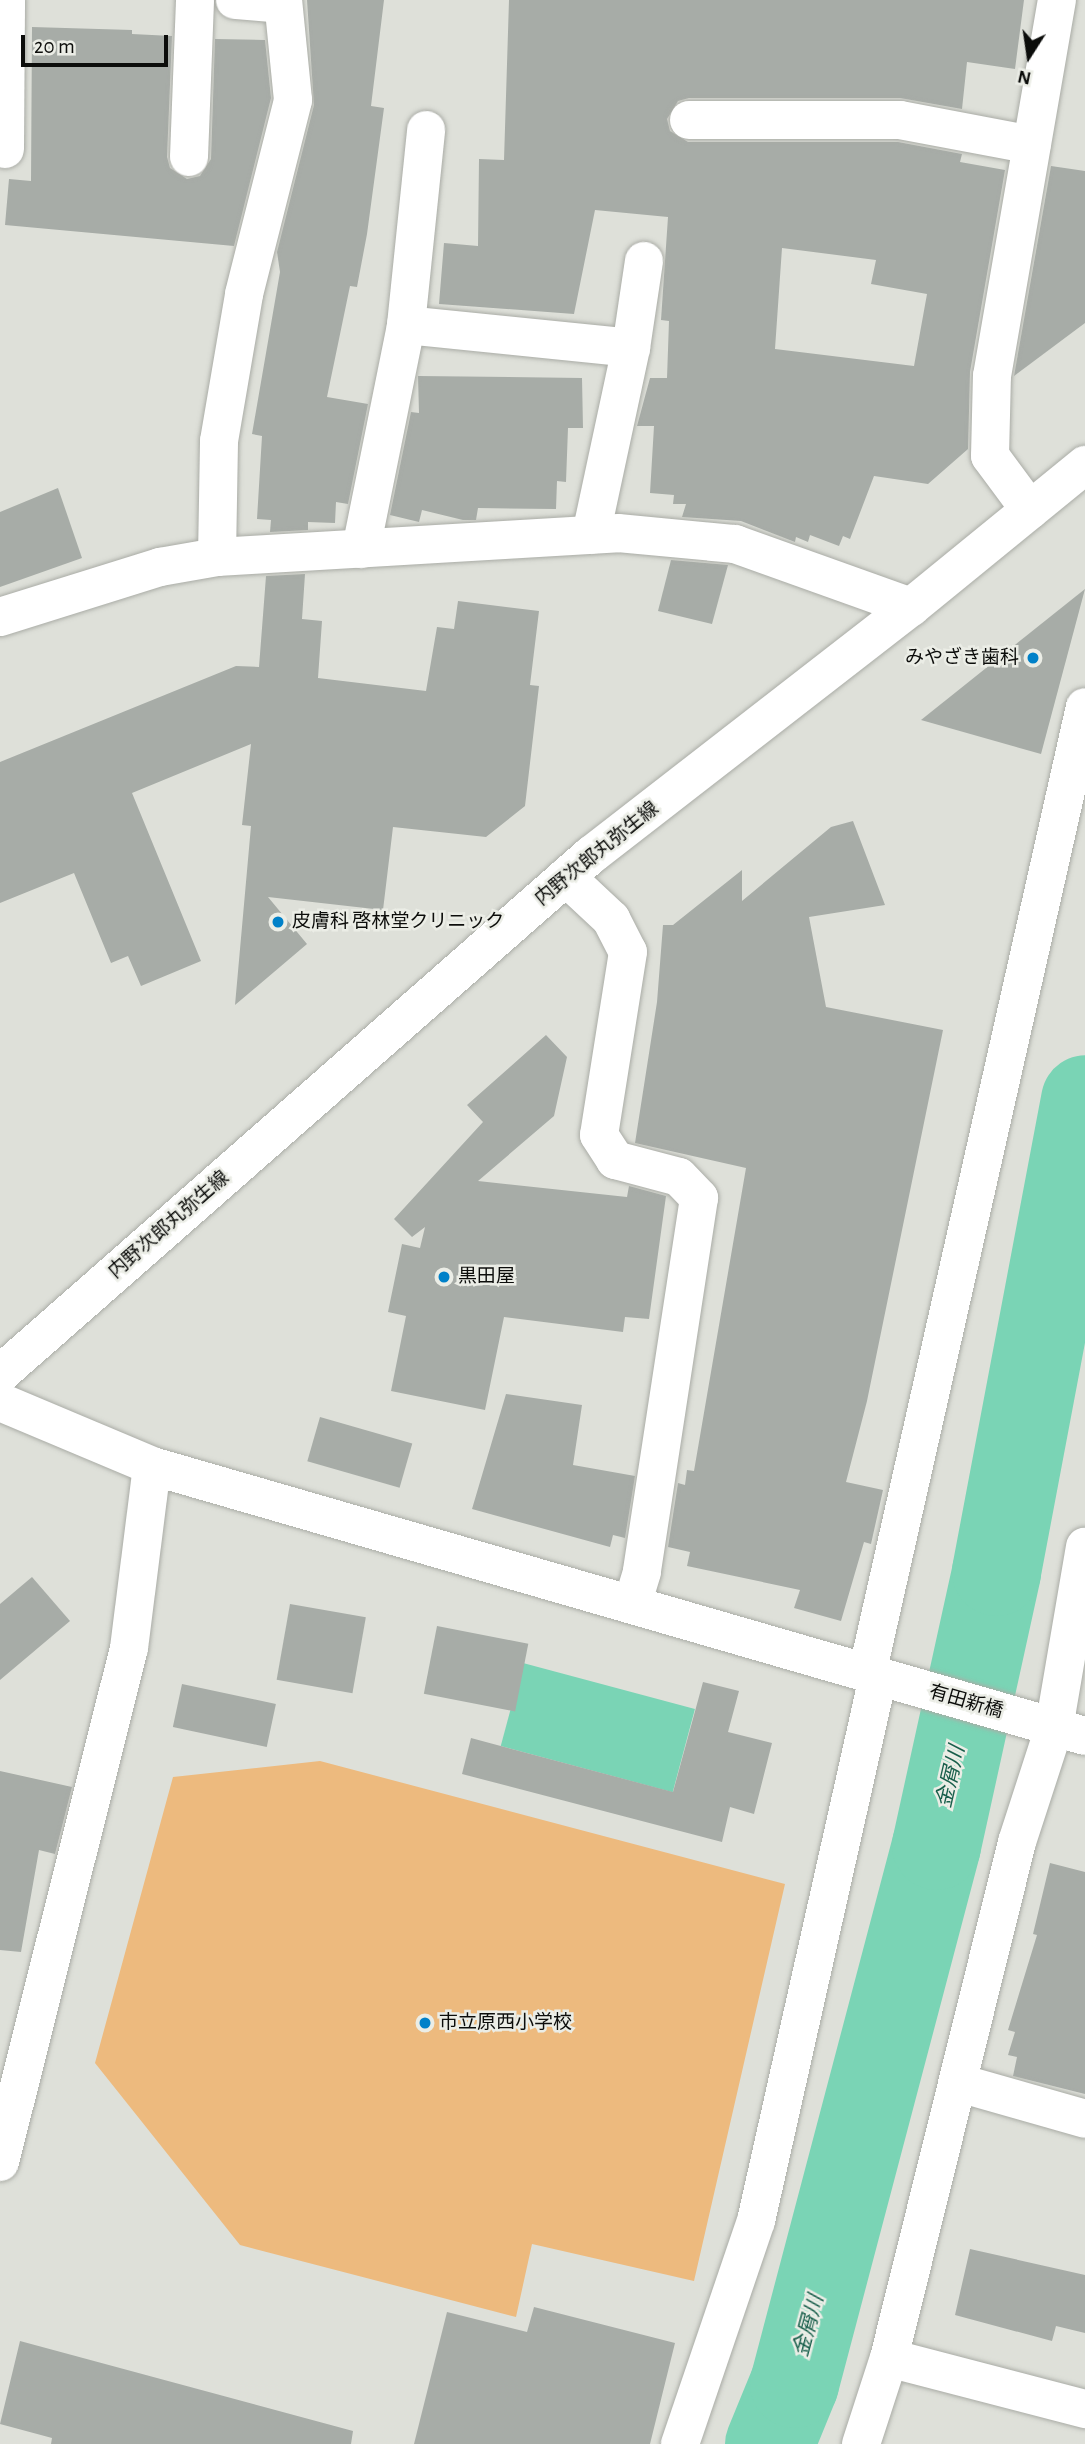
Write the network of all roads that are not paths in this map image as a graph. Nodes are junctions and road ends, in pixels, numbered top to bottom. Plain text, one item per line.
1 (6, 0) edge
2 (195, 0) edge
3 (235, 0) edge
4 (1057, 0) edge
5 (283, 2) edge
6 (689, 120) dead end
7 (426, 130) dead end
8 (1032, 145) junction
9 (5, 149) dead end
10 (189, 157) dead end
11 (644, 261) dead end
12 (406, 325) junction
13 (631, 348) junction
14 (1082, 472) edge
15 (1030, 510) junction
16 (592, 535) junction
17 (361, 549) junction
18 (217, 557) junction
19 (911, 607) junction
20 (0, 617) edge
21 (1085, 707) edge
22 (566, 877) junction
23 (0, 1374) edge
24 (0, 1402) edge
25 (152, 1466) junction
26 (1085, 1547) edge
27 (632, 1605) junction
28 (873, 1675) junction
29 (1070, 1732) edge
30 (959, 2083) junction
31 (1085, 2119) edge
32 (0, 2162) edge
33 (889, 2358) junction
34 (1085, 2409) edge
35 (680, 2444) edge
36 (861, 2444) edge

1 - 9 street
2 - 10 street
3 - 5 street
4 - 8 street
5 - 18 street
6 - 8 street
7 - 12 street
8 - 15 street
11 - 13 street
12 - 13 street
12 - 17 street
13 - 16 street
14 - 15 street, 内野次郎丸弥生線
15 - 19 street, 内野次郎丸弥生線
16 - 17 street
16 - 19 street
17 - 18 street
18 - 20 street
19 - 22 street, 内野次郎丸弥生線
21 - 28 street
22 - 23 street, 内野次郎丸弥生線
22 - 27 street
24 - 25 street, 有田新橋
25 - 27 street, 有田新橋
25 - 32 street
26 - 29 street
27 - 28 street, 有田新橋
28 - 29 street, 有田新橋
28 - 35 street
29 - 30 street
30 - 31 street
30 - 33 street
33 - 34 street
33 - 36 street

